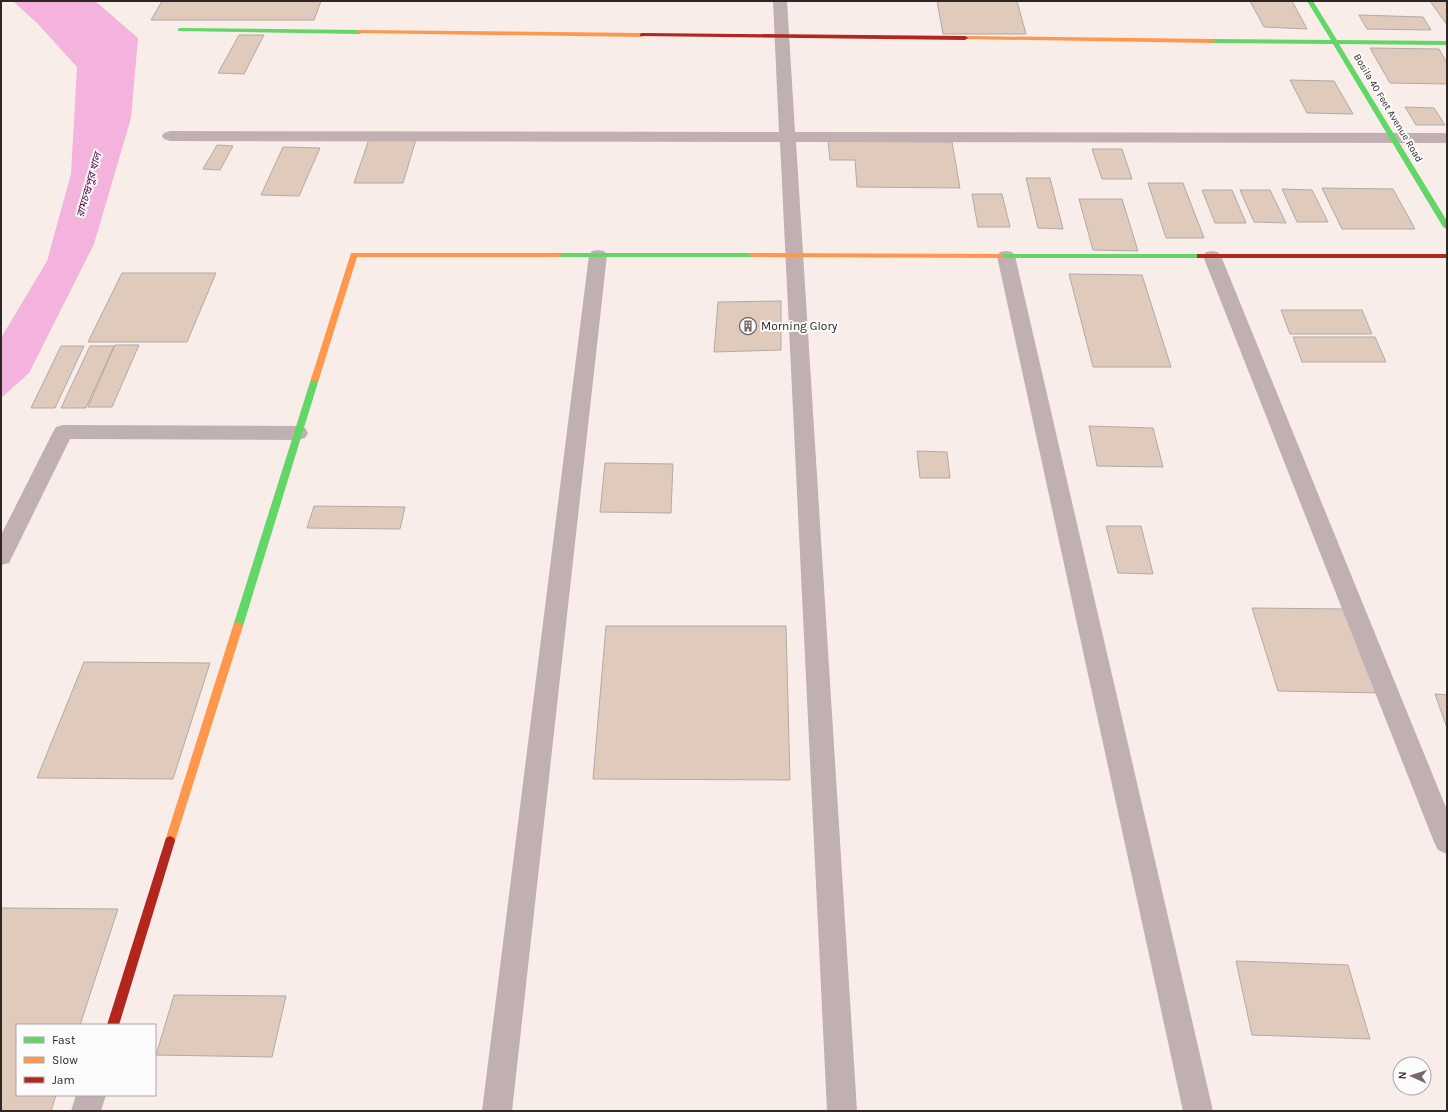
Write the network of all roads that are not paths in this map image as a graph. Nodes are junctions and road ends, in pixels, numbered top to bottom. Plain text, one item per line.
1 (780, 1) edge
2 (1310, 1) edge
3 (180, 30) dead end
4 (782, 36) junction
5 (1335, 42) junction
6 (1447, 43) edge
7 (170, 136) dead end
8 (788, 137) junction
9 (1393, 138) junction
10 (1447, 138) edge
11 (1447, 227) edge
12 (598, 255) junction
13 (795, 256) junction
14 (1006, 256) junction
15 (1212, 256) junction
16 (1447, 256) edge
17 (298, 433) junction
18 (1, 557) edge
19 (1447, 842) edge
20 (112, 1024) edge
21 (91, 1096) edge
22 (86, 1111) edge
23 (497, 1111) edge
24 (842, 1111) edge
25 (1198, 1111) edge

1 - 4 street
2 - 5 street, Bosila 40 Feet Avenue Road
3 - 4 street
4 - 5 street
4 - 8 street
5 - 6 street
5 - 9 street, Bosila 40 Feet Avenue Road
7 - 8 street
8 - 9 street
8 - 13 street
9 - 10 street
9 - 11 street, Bosila 40 Feet Avenue Road
12 - 13 street
12 - 17 street
12 - 23 street
13 - 14 street
13 - 24 street
14 - 15 street
14 - 25 street
15 - 16 street
15 - 19 street
17 - 18 street
17 - 20 street
21 - 22 street

